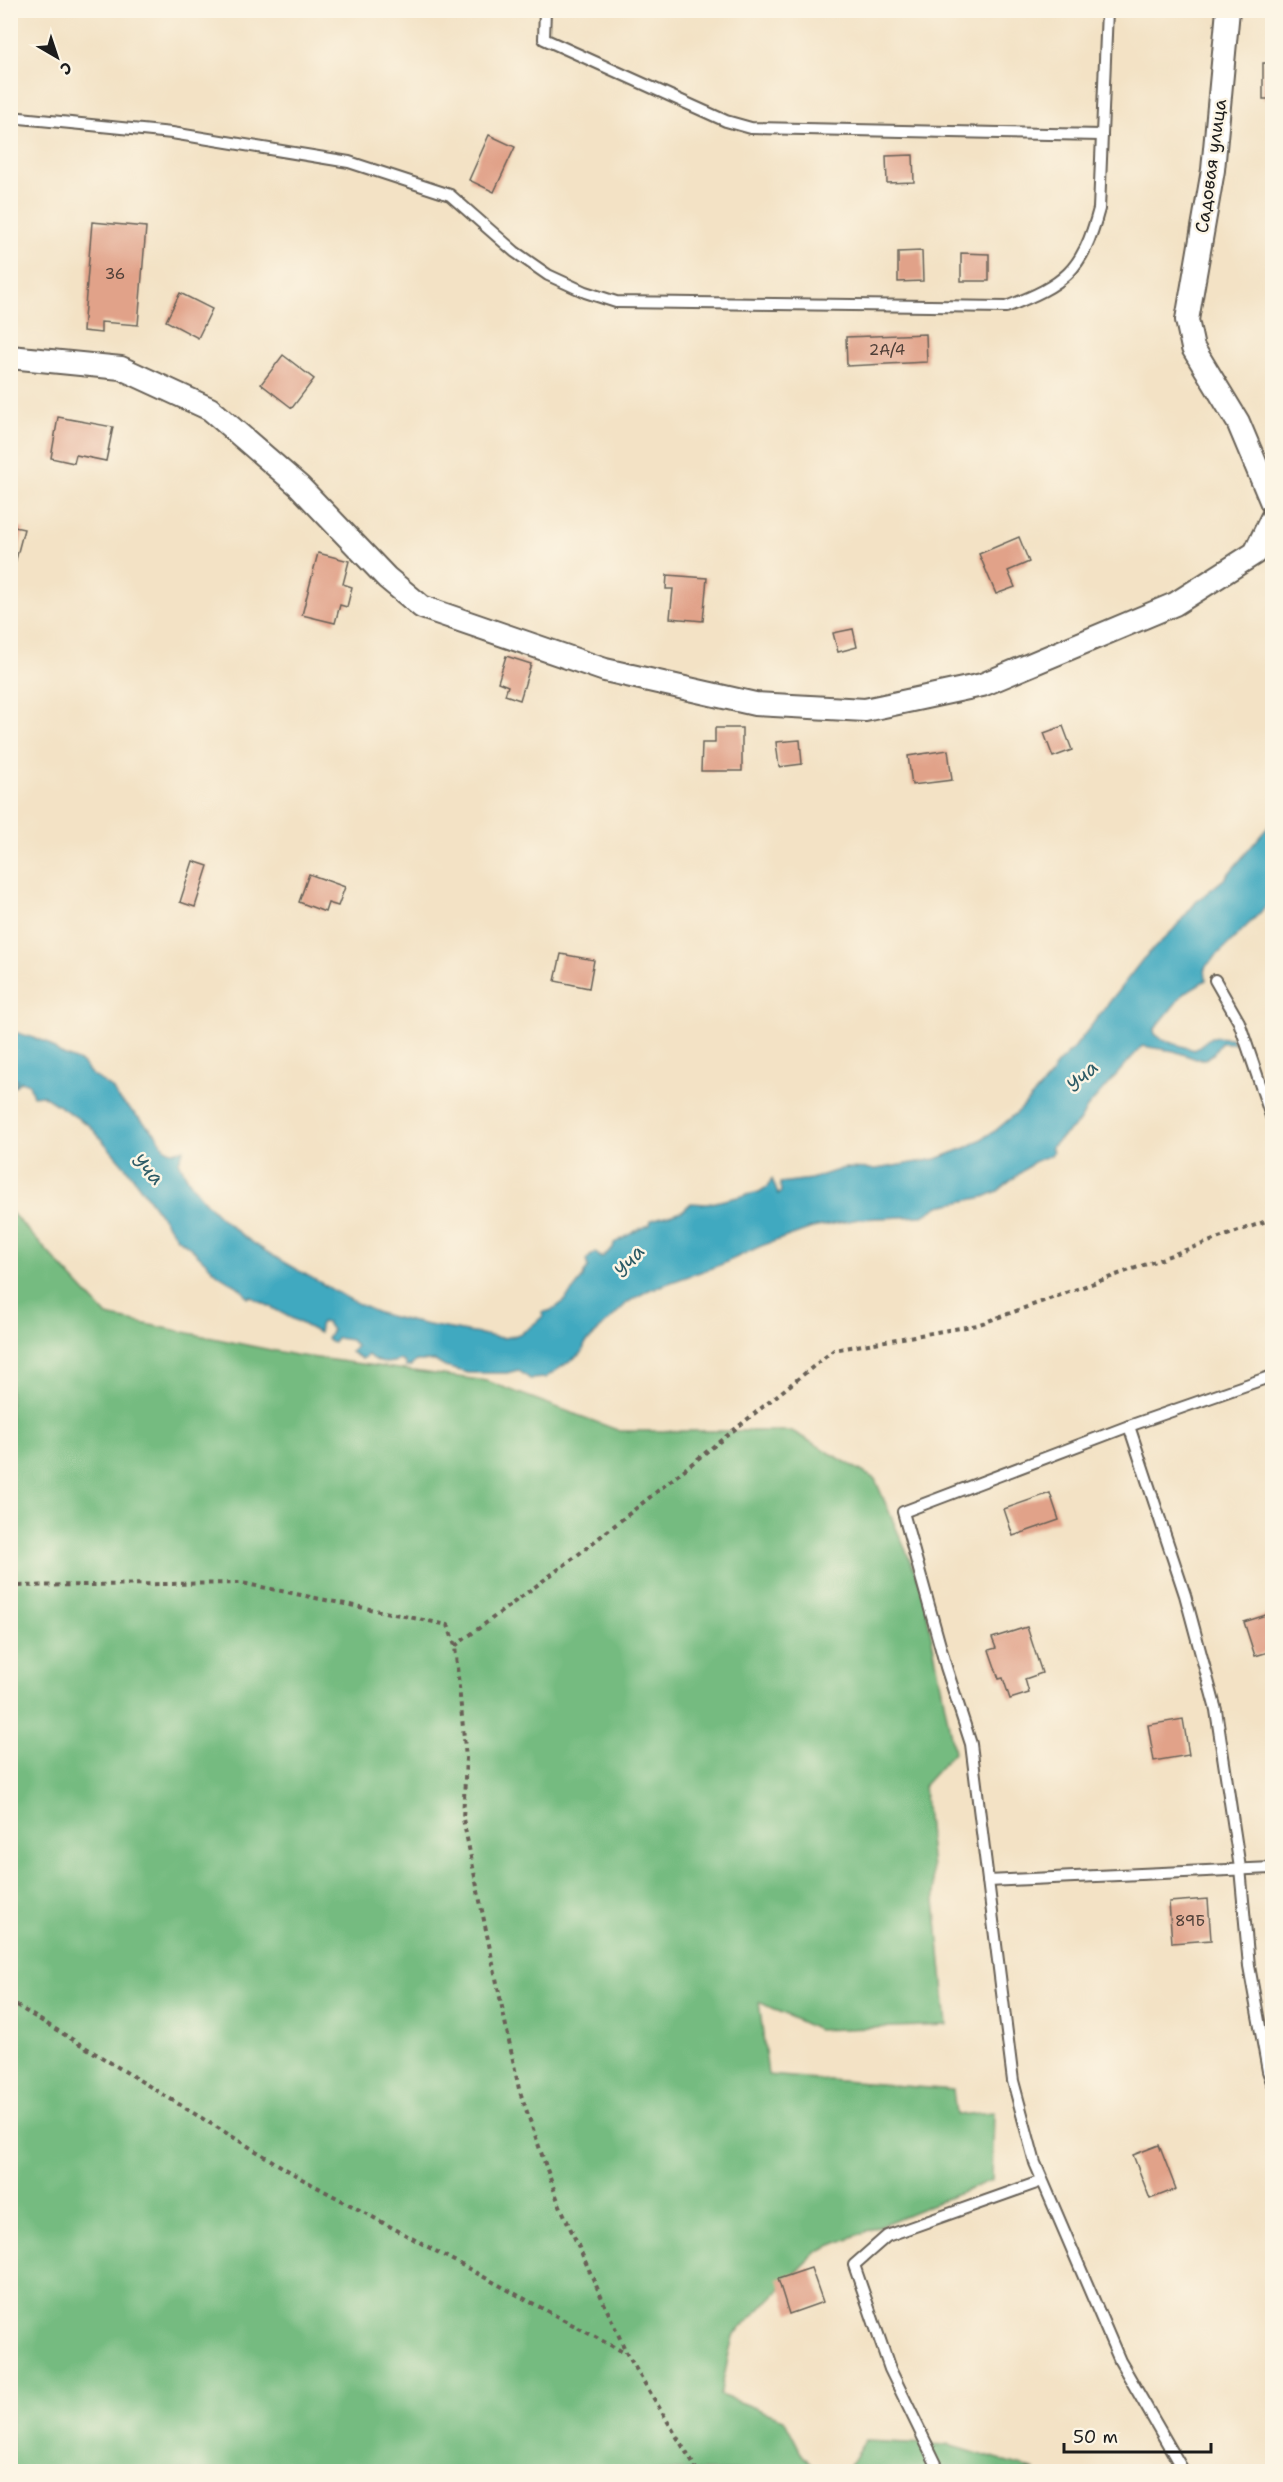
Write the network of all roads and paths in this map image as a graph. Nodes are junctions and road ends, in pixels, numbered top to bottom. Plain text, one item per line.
1 (545, 10) edge
2 (1107, 10) edge
3 (1228, 10) edge
4 (10, 117) edge
5 (1102, 135) junction
6 (10, 357) edge
7 (1272, 503) edge
8 (1272, 518) edge
9 (1215, 980) dead end
10 (1272, 1119) edge
11 (1272, 1219) edge
12 (1272, 1376) edge
13 (1129, 1426) junction
14 (10, 1586) edge
15 (455, 1646) junction
16 (1239, 1868) junction
17 (1272, 1868) edge
18 (988, 1881) junction
19 (10, 1999) edge
20 (1272, 2082) edge
21 (1042, 2181) junction
22 (627, 2354) junction
23 (698, 2472) edge
24 (940, 2472) edge
25 (1184, 2472) edge

1 - 5 lane
2 - 5 lane
3 - 7 street, Садовая улица
4 - 5 lane
6 - 8 street
9 - 10 lane
11 - 15 path
12 - 13 lane
13 - 16 lane
13 - 18 lane
14 - 15 path
15 - 22 path
16 - 17 lane
16 - 18 lane
16 - 20 lane
18 - 21 lane
19 - 22 path
21 - 24 lane
21 - 25 lane
22 - 23 path

